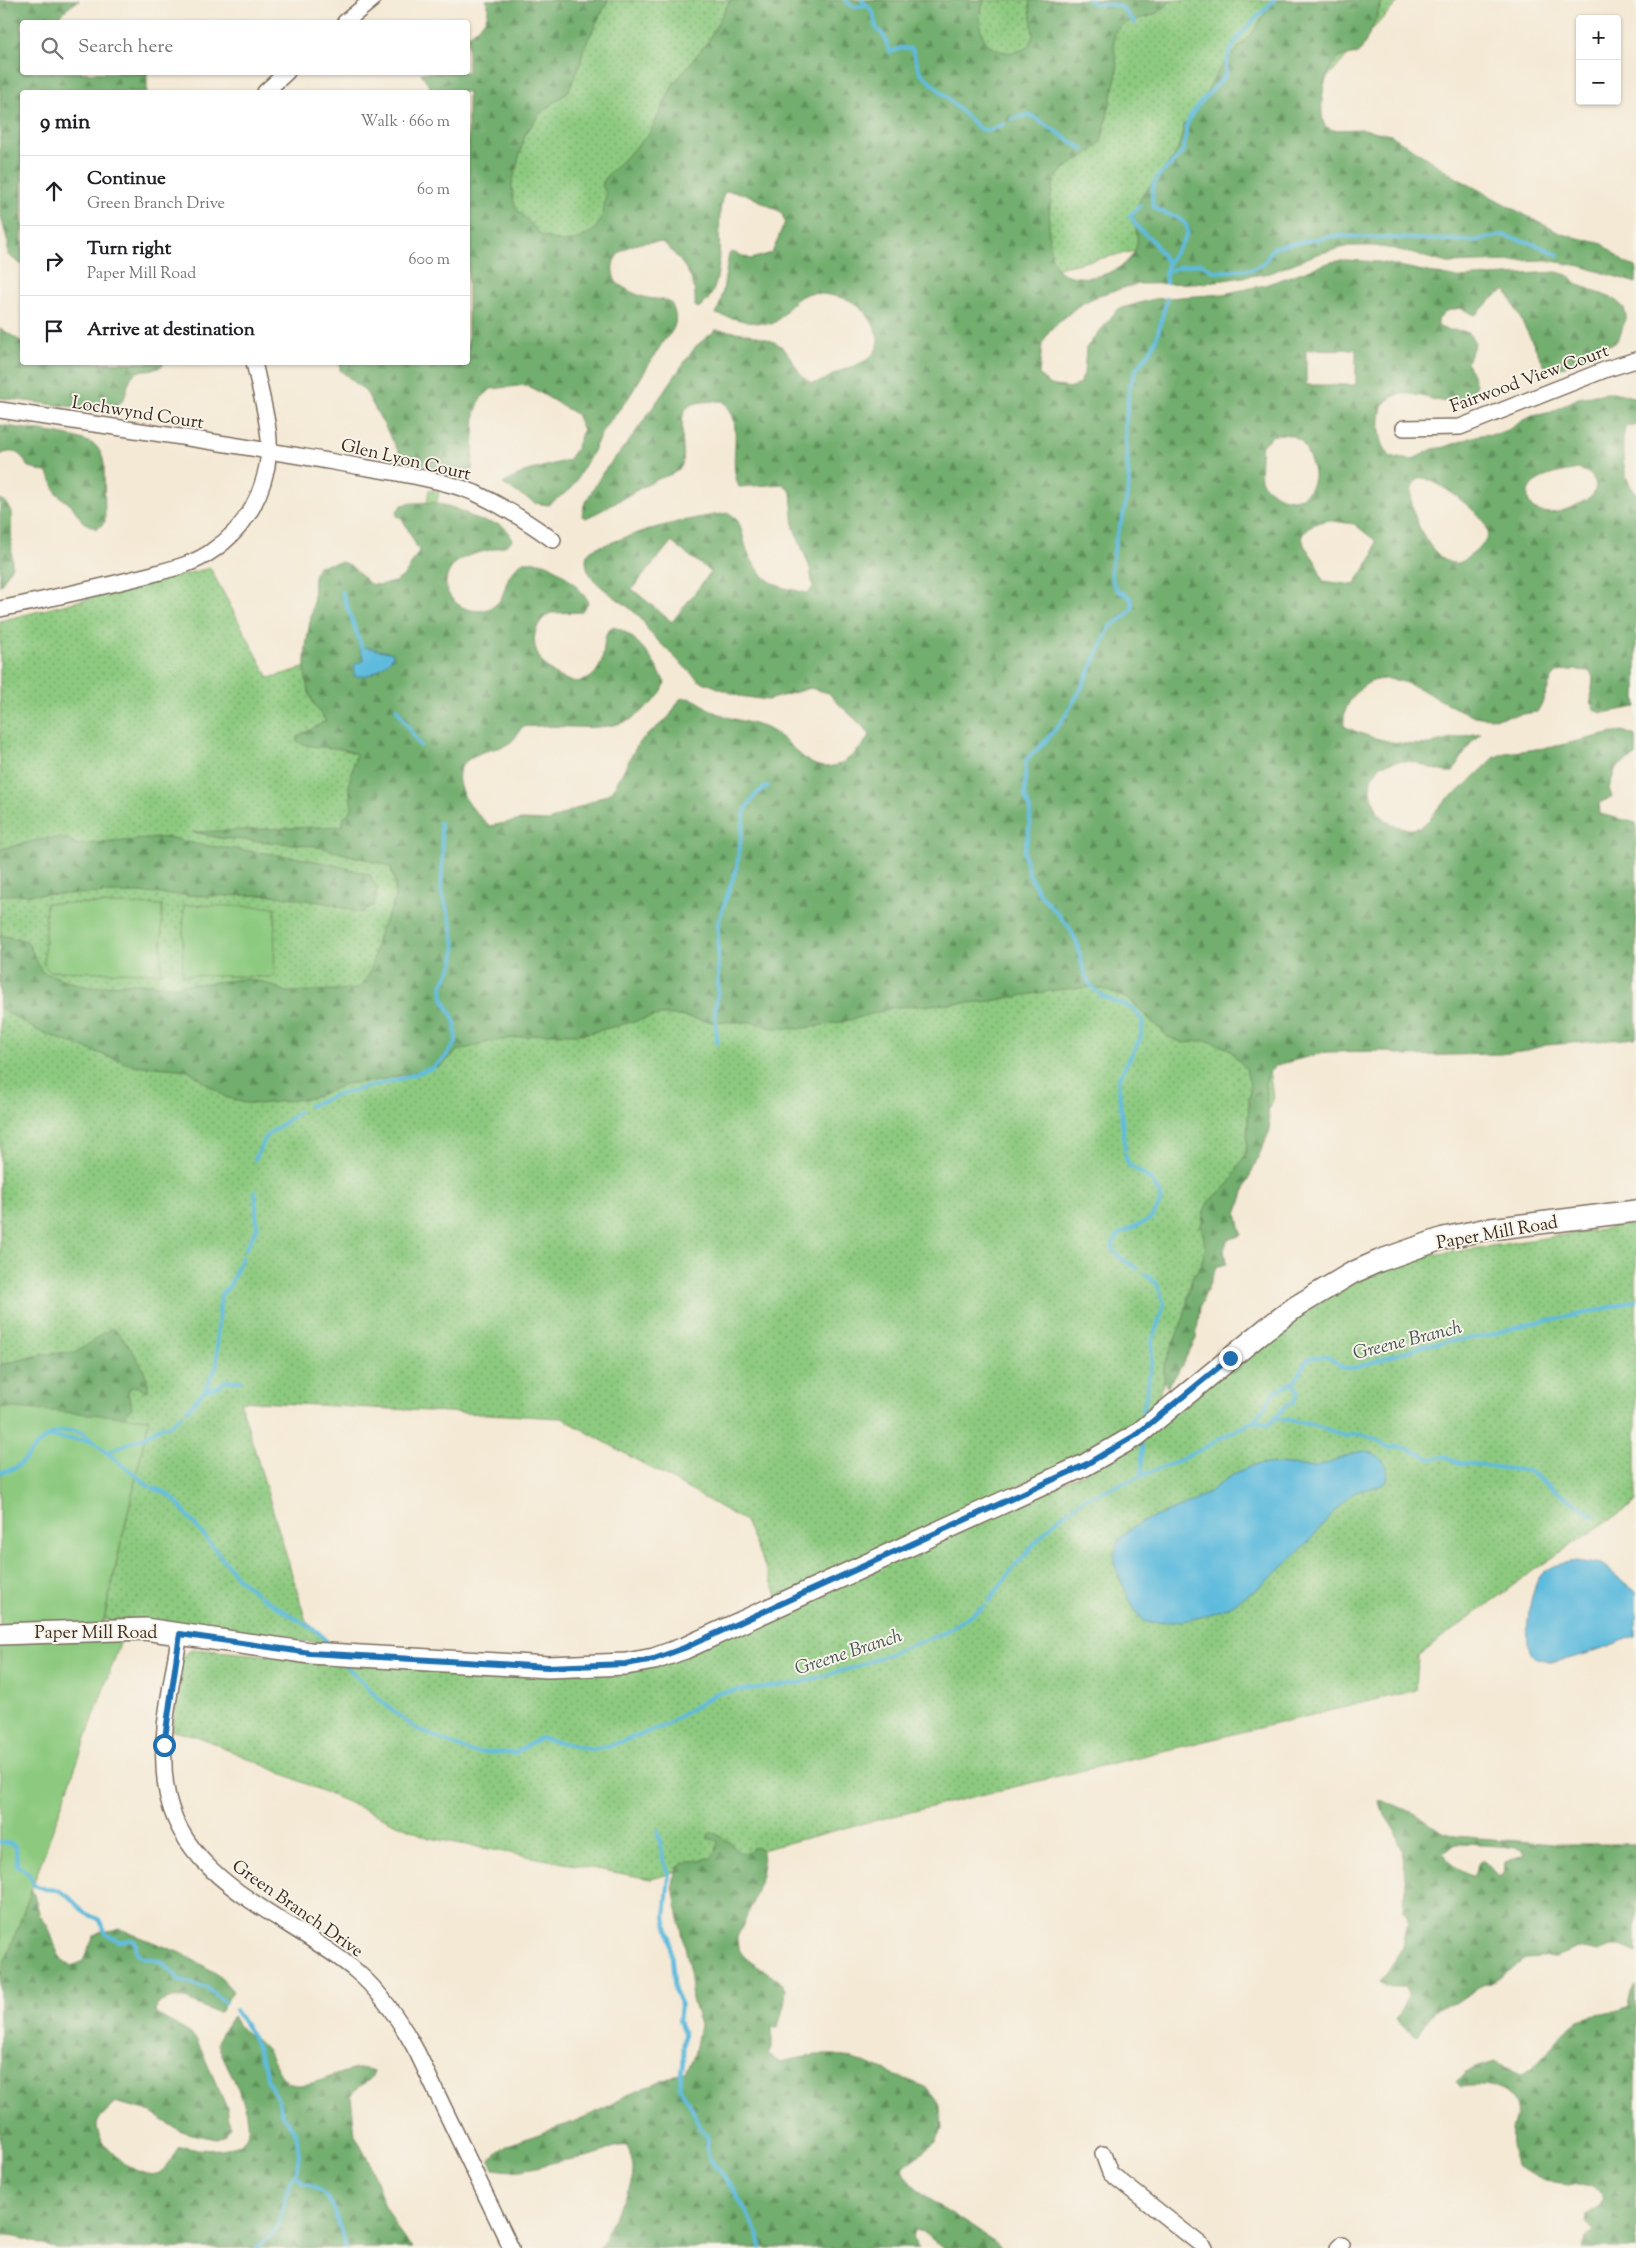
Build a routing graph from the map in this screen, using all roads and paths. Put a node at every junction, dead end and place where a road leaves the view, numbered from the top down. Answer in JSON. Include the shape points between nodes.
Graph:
{"nodes":[{"id":1,"x":372,"y":0,"type":"edge"},
{"id":2,"x":347,"y":20,"type":"edge"},
{"id":3,"x":284,"y":75,"type":"edge"},
{"id":4,"x":267,"y":90,"type":"edge"},
{"id":5,"x":1636,"y":360,"type":"edge"},
{"id":6,"x":255,"y":365,"type":"edge"},
{"id":7,"x":0,"y":410,"type":"edge"},
{"id":8,"x":1404,"y":428,"type":"dead end"},
{"id":9,"x":269,"y":451,"type":"junction"},
{"id":10,"x":553,"y":540,"type":"dead end"},
{"id":11,"x":0,"y":609,"type":"edge"},
{"id":12,"x":1636,"y":1210,"type":"edge"},
{"id":13,"x":0,"y":1634,"type":"edge"},
{"id":14,"x":180,"y":1634,"type":"junction"},
{"id":15,"x":1103,"y":2154,"type":"dead end"},
{"id":16,"x":511,"y":2248,"type":"edge"},
{"id":17,"x":1205,"y":2248,"type":"edge"}],
"edges":[{"from":1,"to":2,"type":"street"},
{"from":3,"to":4,"type":"street"},
{"from":5,"to":8,"type":"street","name":"Fairwood View Court","via":[[1460,426]]},
{"from":6,"to":9,"type":"street"},
{"from":7,"to":9,"type":"street","name":"Lochwynd Court"},
{"from":9,"to":10,"type":"street","name":"Glen Lyon Court","via":[[433,482],[473,493],[520,517]]},
{"from":9,"to":11,"type":"street","via":[[265,478],[254,507],[212,552],[176,567]]},
{"from":12,"to":14,"type":"main road","name":"Paper Mill Road","via":[[1484,1230],[1444,1238],[1379,1261],[1297,1306],[1136,1435],[1085,1465],[654,1659],[626,1664],[548,1667],[310,1653]]},
{"from":13,"to":14,"type":"main road","name":"Paper Mill Road","via":[[117,1629]]},
{"from":14,"to":16,"type":"street","name":"Green Branch Drive","via":[[164,1745],[166,1788],[177,1825],[199,1858],[219,1876],[331,1951],[384,2000],[417,2052]]},
{"from":15,"to":17,"type":"street","via":[[1110,2173]]}]}
